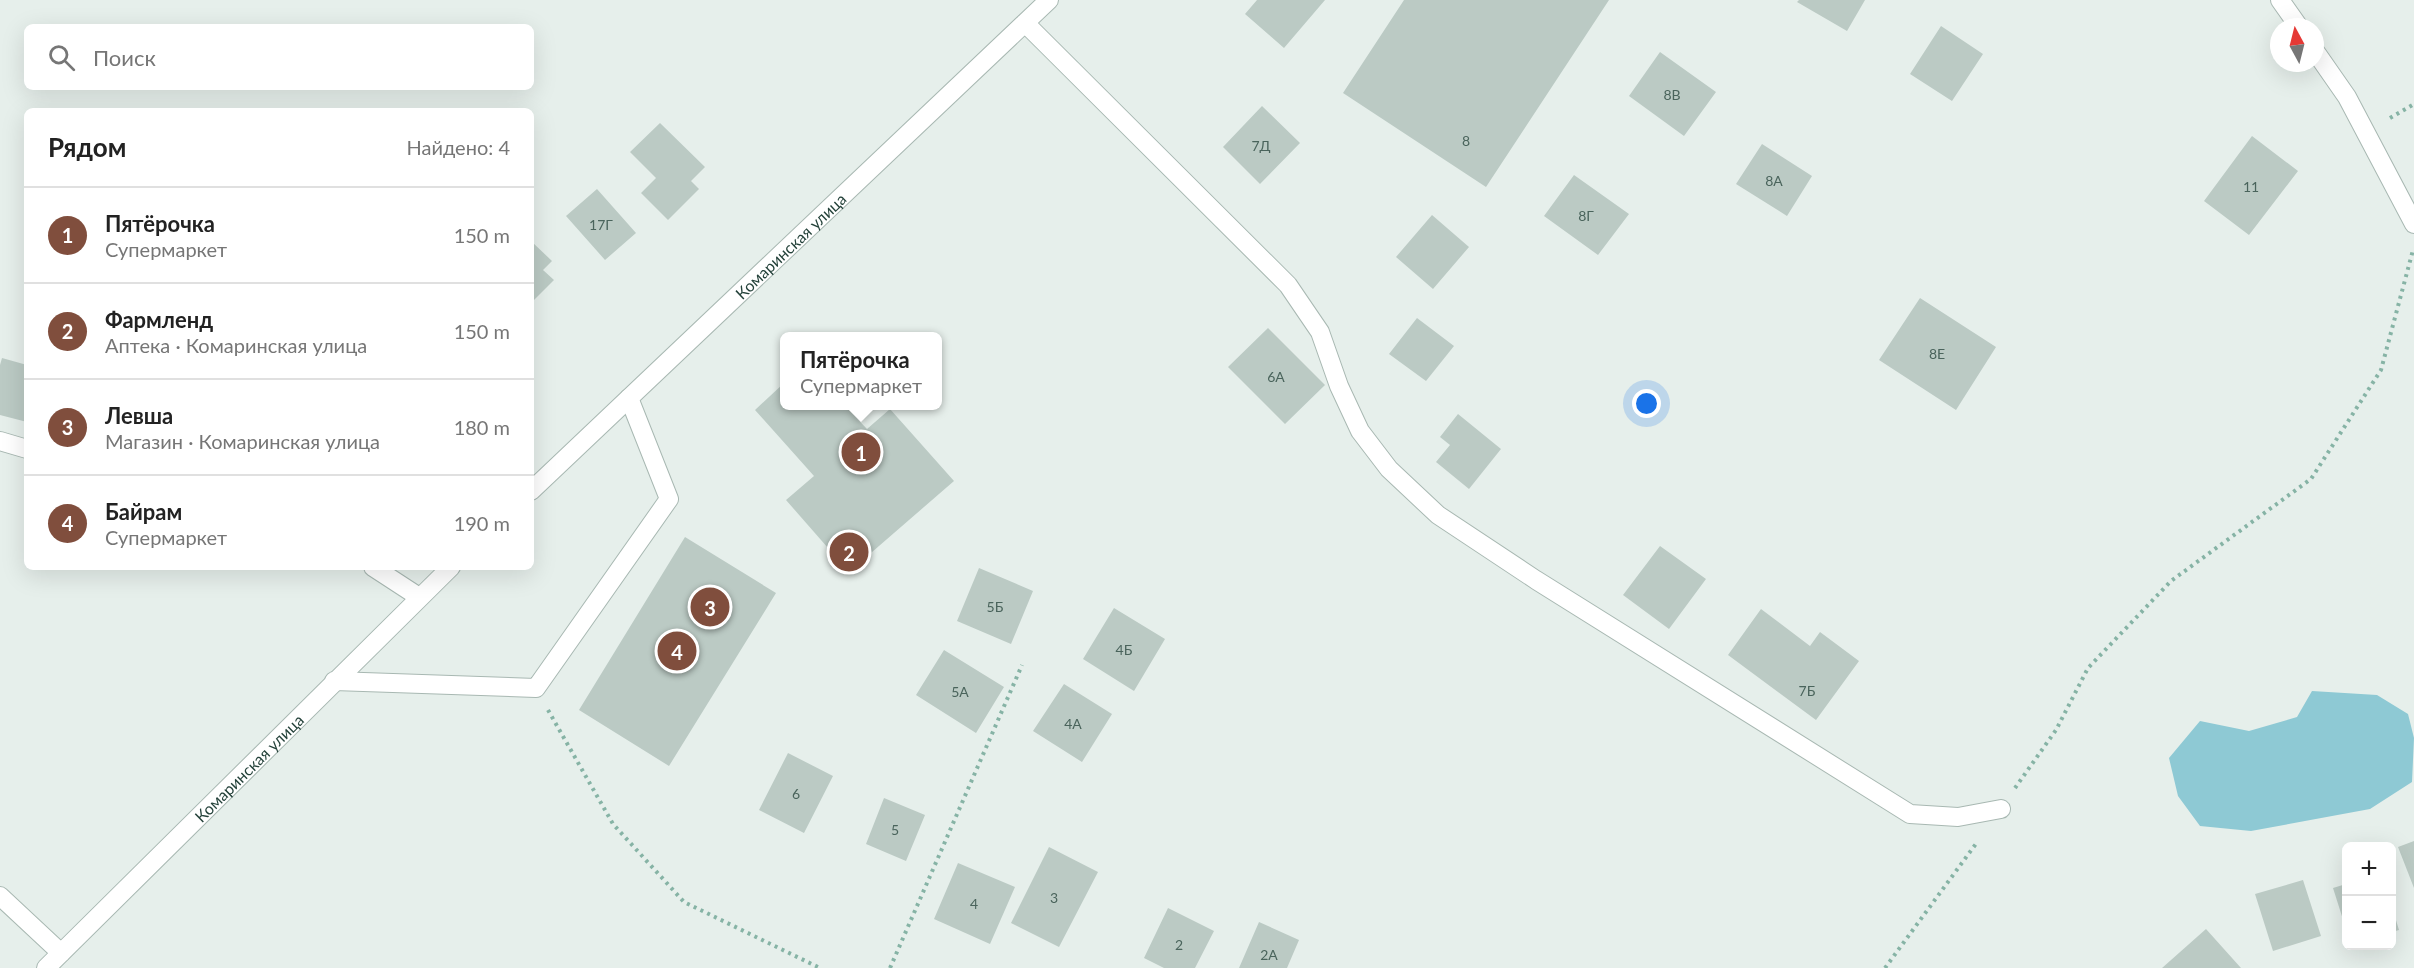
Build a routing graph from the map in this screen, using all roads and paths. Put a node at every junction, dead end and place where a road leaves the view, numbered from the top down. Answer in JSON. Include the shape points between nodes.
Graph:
{"nodes":[{"id":1,"x":1049,"y":0,"type":"edge"},
{"id":2,"x":2280,"y":0,"type":"edge"},
{"id":3,"x":2293,"y":18,"type":"edge"},
{"id":4,"x":1025,"y":23,"type":"junction"},
{"id":5,"x":2324,"y":64,"type":"edge"},
{"id":6,"x":2414,"y":224,"type":"edge"},
{"id":7,"x":2414,"y":247,"type":"edge"},
{"id":8,"x":629,"y":398,"type":"junction"},
{"id":9,"x":0,"y":441,"type":"edge"},
{"id":10,"x":24,"y":448,"type":"edge"},
{"id":11,"x":534,"y":488,"type":"edge"},
{"id":12,"x":378,"y":570,"type":"edge"},
{"id":13,"x":448,"y":570,"type":"edge"},
{"id":14,"x":419,"y":597,"type":"junction"},
{"id":15,"x":1022,"y":665,"type":"dead end"},
{"id":16,"x":334,"y":681,"type":"junction"},
{"id":17,"x":536,"y":688,"type":"junction"},
{"id":18,"x":2001,"y":808,"type":"junction"},
{"id":19,"x":0,"y":896,"type":"edge"},
{"id":20,"x":61,"y":953,"type":"junction"},
{"id":21,"x":46,"y":968,"type":"edge"},
{"id":22,"x":820,"y":968,"type":"edge"},
{"id":23,"x":890,"y":968,"type":"edge"},
{"id":24,"x":1886,"y":968,"type":"edge"}],
"edges":[{"from":1,"to":4,"type":"street","name":"Комаринская улица"},
{"from":2,"to":3,"type":"street"},
{"from":4,"to":8,"type":"street","name":"Комаринская улица"},
{"from":4,"to":18,"type":"street","via":[[1288,285],[1320,332],[1360,431],[1389,469],[1437,515],[1910,814],[1958,817]]},
{"from":5,"to":6,"type":"street","via":[[2347,97]]},
{"from":7,"to":18,"type":"path","via":[[2380,370],[2311,479],[2171,580],[2088,668],[2056,730]]},
{"from":8,"to":11,"type":"street","name":"Комаринская улица"},
{"from":8,"to":17,"type":"street","via":[[669,499]]},
{"from":9,"to":10,"type":"street"},
{"from":12,"to":14,"type":"street"},
{"from":13,"to":14,"type":"street","name":"Комаринская улица"},
{"from":14,"to":16,"type":"street","name":"Комаринская улица"},
{"from":15,"to":23,"type":"path"},
{"from":16,"to":17,"type":"street"},
{"from":16,"to":20,"type":"street","name":"Комаринская улица"},
{"from":17,"to":22,"type":"path","via":[[613,824],[684,902]]},
{"from":18,"to":24,"type":"path"},
{"from":19,"to":20,"type":"street"},
{"from":20,"to":21,"type":"street","name":"Комаринская улица"}]}
